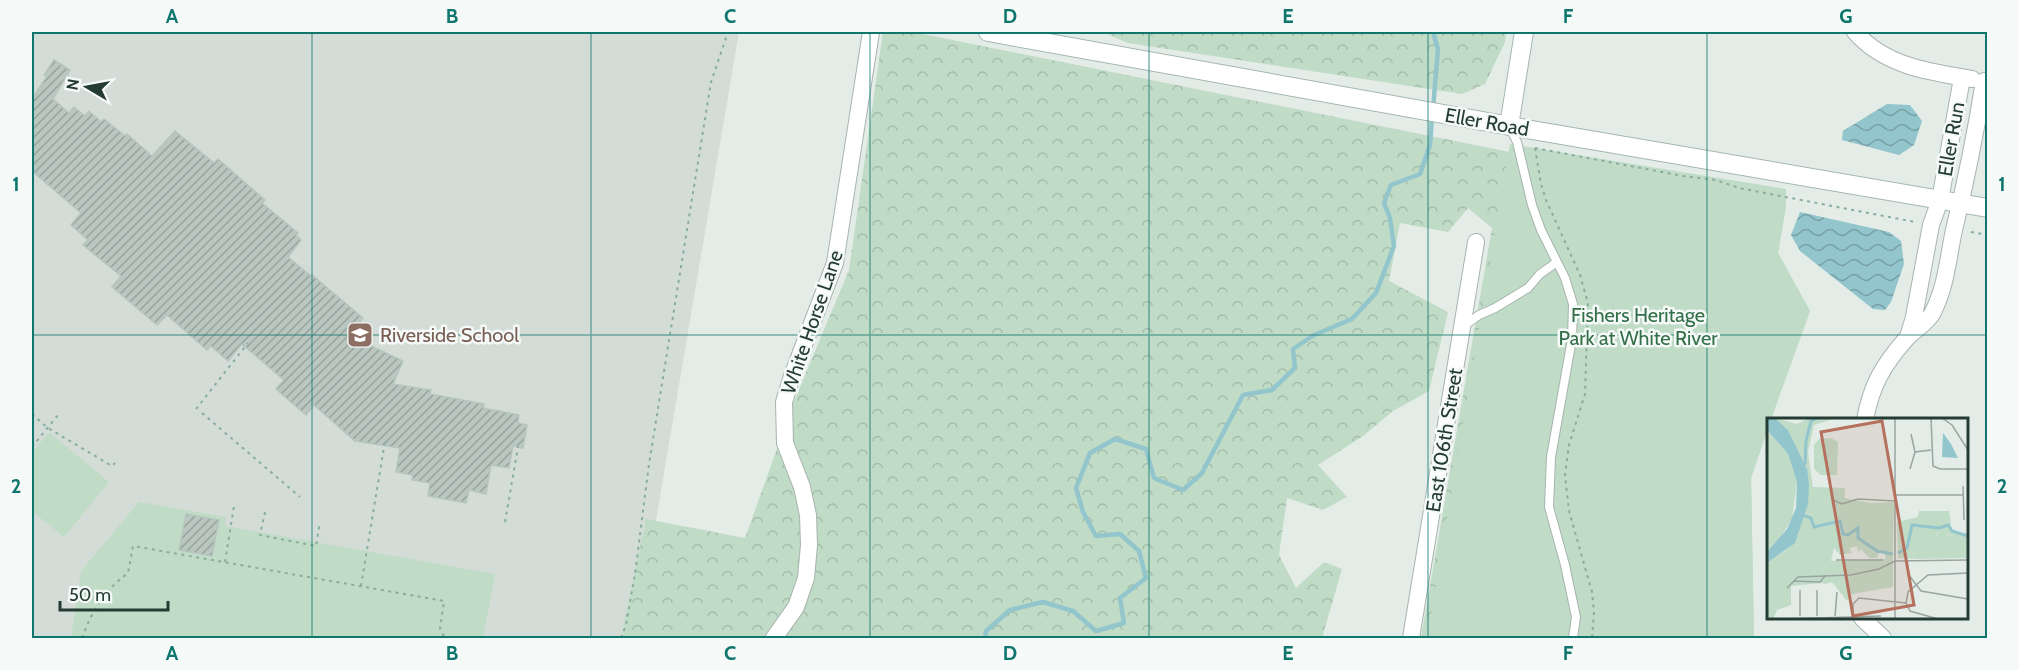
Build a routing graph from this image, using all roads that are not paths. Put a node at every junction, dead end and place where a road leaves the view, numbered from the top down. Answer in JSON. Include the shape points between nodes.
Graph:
{"nodes":[{"id":1,"x":871,"y":32,"type":"edge"},
{"id":2,"x":988,"y":32,"type":"edge"},
{"id":3,"x":1524,"y":32,"type":"edge"},
{"id":4,"x":1855,"y":32,"type":"edge"},
{"id":5,"x":1962,"y":78,"type":"junction"},
{"id":6,"x":1986,"y":81,"type":"edge"},
{"id":7,"x":1509,"y":126,"type":"junction"},
{"id":8,"x":1940,"y":200,"type":"junction"},
{"id":9,"x":1962,"y":204,"type":"junction"},
{"id":10,"x":1988,"y":208,"type":"edge"},
{"id":11,"x":1476,"y":242,"type":"dead end"},
{"id":12,"x":1557,"y":262,"type":"junction"},
{"id":13,"x":1462,"y":328,"type":"junction"},
{"id":14,"x":1908,"y":337,"type":"junction"},
{"id":15,"x":1865,"y":418,"type":"edge"},
{"id":16,"x":1863,"y":619,"type":"edge"},
{"id":17,"x":774,"y":639,"type":"edge"},
{"id":18,"x":1412,"y":639,"type":"edge"},
{"id":19,"x":1573,"y":639,"type":"edge"},
{"id":20,"x":1883,"y":639,"type":"edge"}],
"edges":[{"from":1,"to":17,"type":"street","name":"White Horse Lane","via":[[835,263],[784,402],[785,443],[802,487],[809,545],[806,578],[796,607]]},
{"from":2,"to":7,"type":"street","name":"Eller Road"},
{"from":3,"to":7,"type":"street"},
{"from":4,"to":5,"type":"street","via":[[1888,58]]},
{"from":5,"to":6,"type":"street"},
{"from":5,"to":8,"type":"street","name":"Eller Run"},
{"from":6,"to":9,"type":"street","name":"Eller Run"},
{"from":7,"to":8,"type":"street","name":"Eller Road"},
{"from":7,"to":12,"type":"lane","via":[[1517,142],[1535,213]]},
{"from":8,"to":9,"type":"street","name":"Eller Road"},
{"from":8,"to":14,"type":"street","name":"Eller Run","via":[[1931,225]]},
{"from":9,"to":10,"type":"street","name":"Eller Road"},
{"from":9,"to":14,"type":"street","name":"Eller Run","via":[[1943,287],[1931,315],[1920,330]]},
{"from":11,"to":13,"type":"street","name":"East 106th Street"},
{"from":12,"to":13,"type":"lane","via":[[1528,288]]},
{"from":12,"to":19,"type":"lane","via":[[1573,304],[1551,457],[1549,507],[1576,617]]},
{"from":13,"to":18,"type":"street","name":"East 106th Street"},
{"from":14,"to":15,"type":"street","via":[[1877,377]]},
{"from":16,"to":20,"type":"street"}]}
